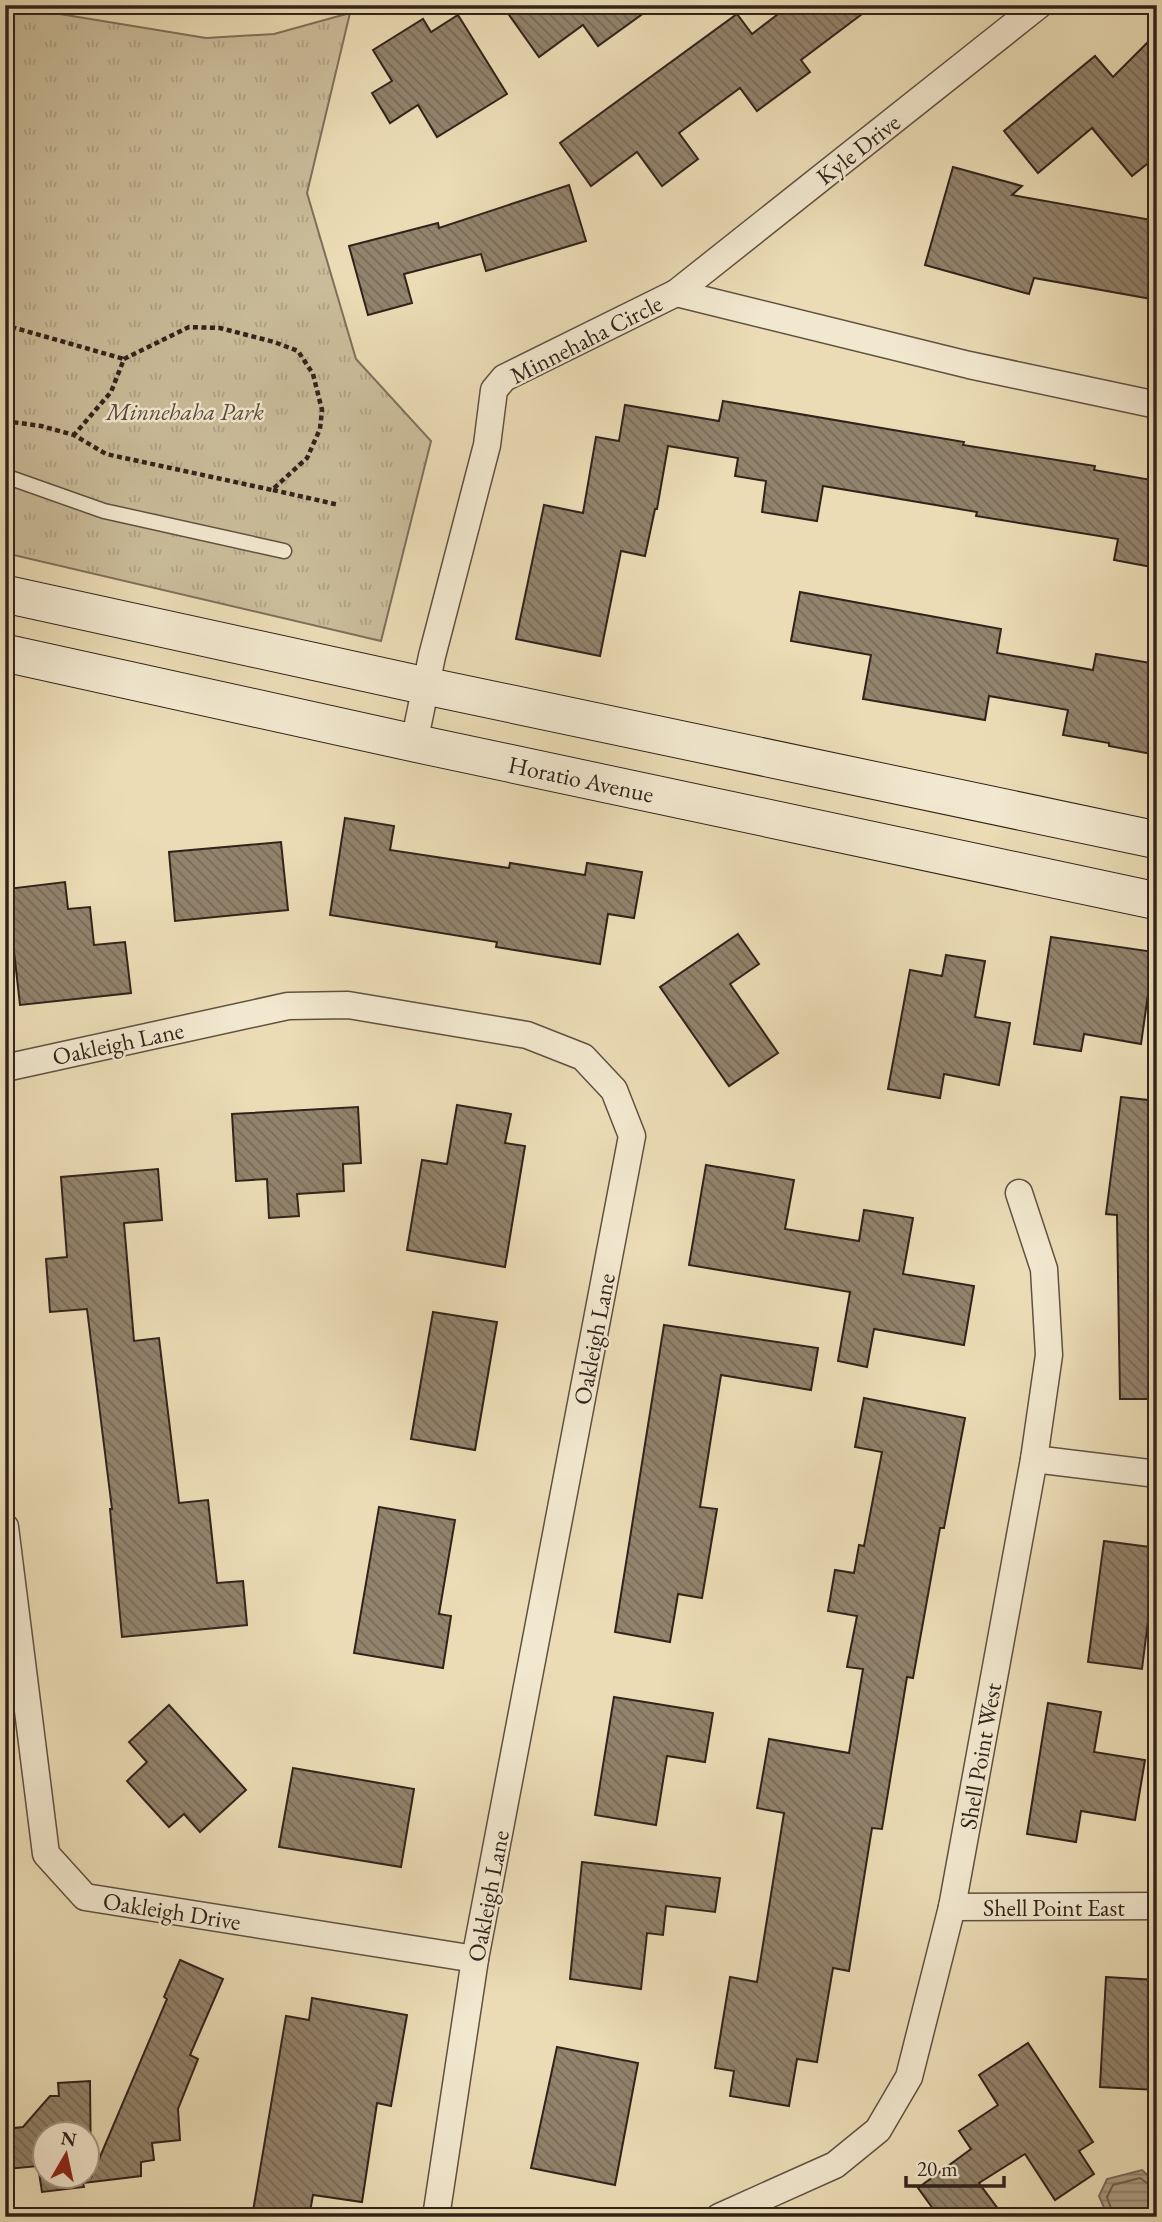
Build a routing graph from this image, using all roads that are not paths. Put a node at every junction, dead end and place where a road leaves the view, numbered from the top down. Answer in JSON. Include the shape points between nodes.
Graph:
{"nodes":[{"id":1,"x":1039,"y":5,"type":"edge"},
{"id":2,"x":676,"y":293,"type":"junction"},
{"id":3,"x":1157,"y":405,"type":"edge"},
{"id":4,"x":5,"y":476,"type":"edge"},
{"id":5,"x":285,"y":551,"type":"dead end"},
{"id":6,"x":5,"y":594,"type":"edge"},
{"id":7,"x":5,"y":653,"type":"edge"},
{"id":8,"x":426,"y":686,"type":"junction"},
{"id":9,"x":414,"y":743,"type":"junction"},
{"id":10,"x":1157,"y":840,"type":"edge"},
{"id":11,"x":1157,"y":901,"type":"edge"},
{"id":12,"x":5,"y":1068,"type":"edge"},
{"id":13,"x":1018,"y":1193,"type":"dead end"},
{"id":14,"x":1034,"y":1459,"type":"junction"},
{"id":15,"x":1157,"y":1474,"type":"edge"},
{"id":16,"x":5,"y":1527,"type":"edge"},
{"id":17,"x":1157,"y":1906,"type":"edge"},
{"id":18,"x":952,"y":1907,"type":"junction"},
{"id":19,"x":475,"y":1959,"type":"junction"},
{"id":20,"x":436,"y":2217,"type":"edge"},
{"id":21,"x":719,"y":2217,"type":"edge"}],
"edges":[{"from":1,"to":2,"type":"street","name":"Kyle Drive"},
{"from":2,"to":3,"type":"street","name":"Minnehaha Circle","via":[[968,365]]},
{"from":2,"to":8,"type":"street","name":"Minnehaha Circle","via":[[504,378],[494,390],[487,445]]},
{"from":4,"to":5,"type":"lane","via":[[104,510]]},
{"from":6,"to":8,"type":"main road"},
{"from":7,"to":9,"type":"main road","name":"Horatio Avenue"},
{"from":8,"to":9,"type":"street","name":"Minnehaha Circle"},
{"from":8,"to":10,"type":"main road"},
{"from":9,"to":11,"type":"main road","name":"Horatio Avenue"},
{"from":12,"to":19,"type":"street","name":"Oakleigh Lane","via":[[288,1006],[348,1005],[527,1035],[583,1057],[614,1090],[632,1136]]},
{"from":13,"to":14,"type":"street","name":"Shell Point West","via":[[1044,1269],[1049,1355]]},
{"from":14,"to":15,"type":"street"},
{"from":14,"to":18,"type":"street","name":"Shell Point West"},
{"from":16,"to":19,"type":"street","name":"Oakleigh Drive","via":[[46,1854],[85,1897]]},
{"from":17,"to":18,"type":"street","name":"Shell Point East"},
{"from":18,"to":21,"type":"street","name":"Shell Point West","via":[[909,2077],[878,2130],[835,2165]]},
{"from":19,"to":20,"type":"street","name":"Oakleigh Lane"}]}
